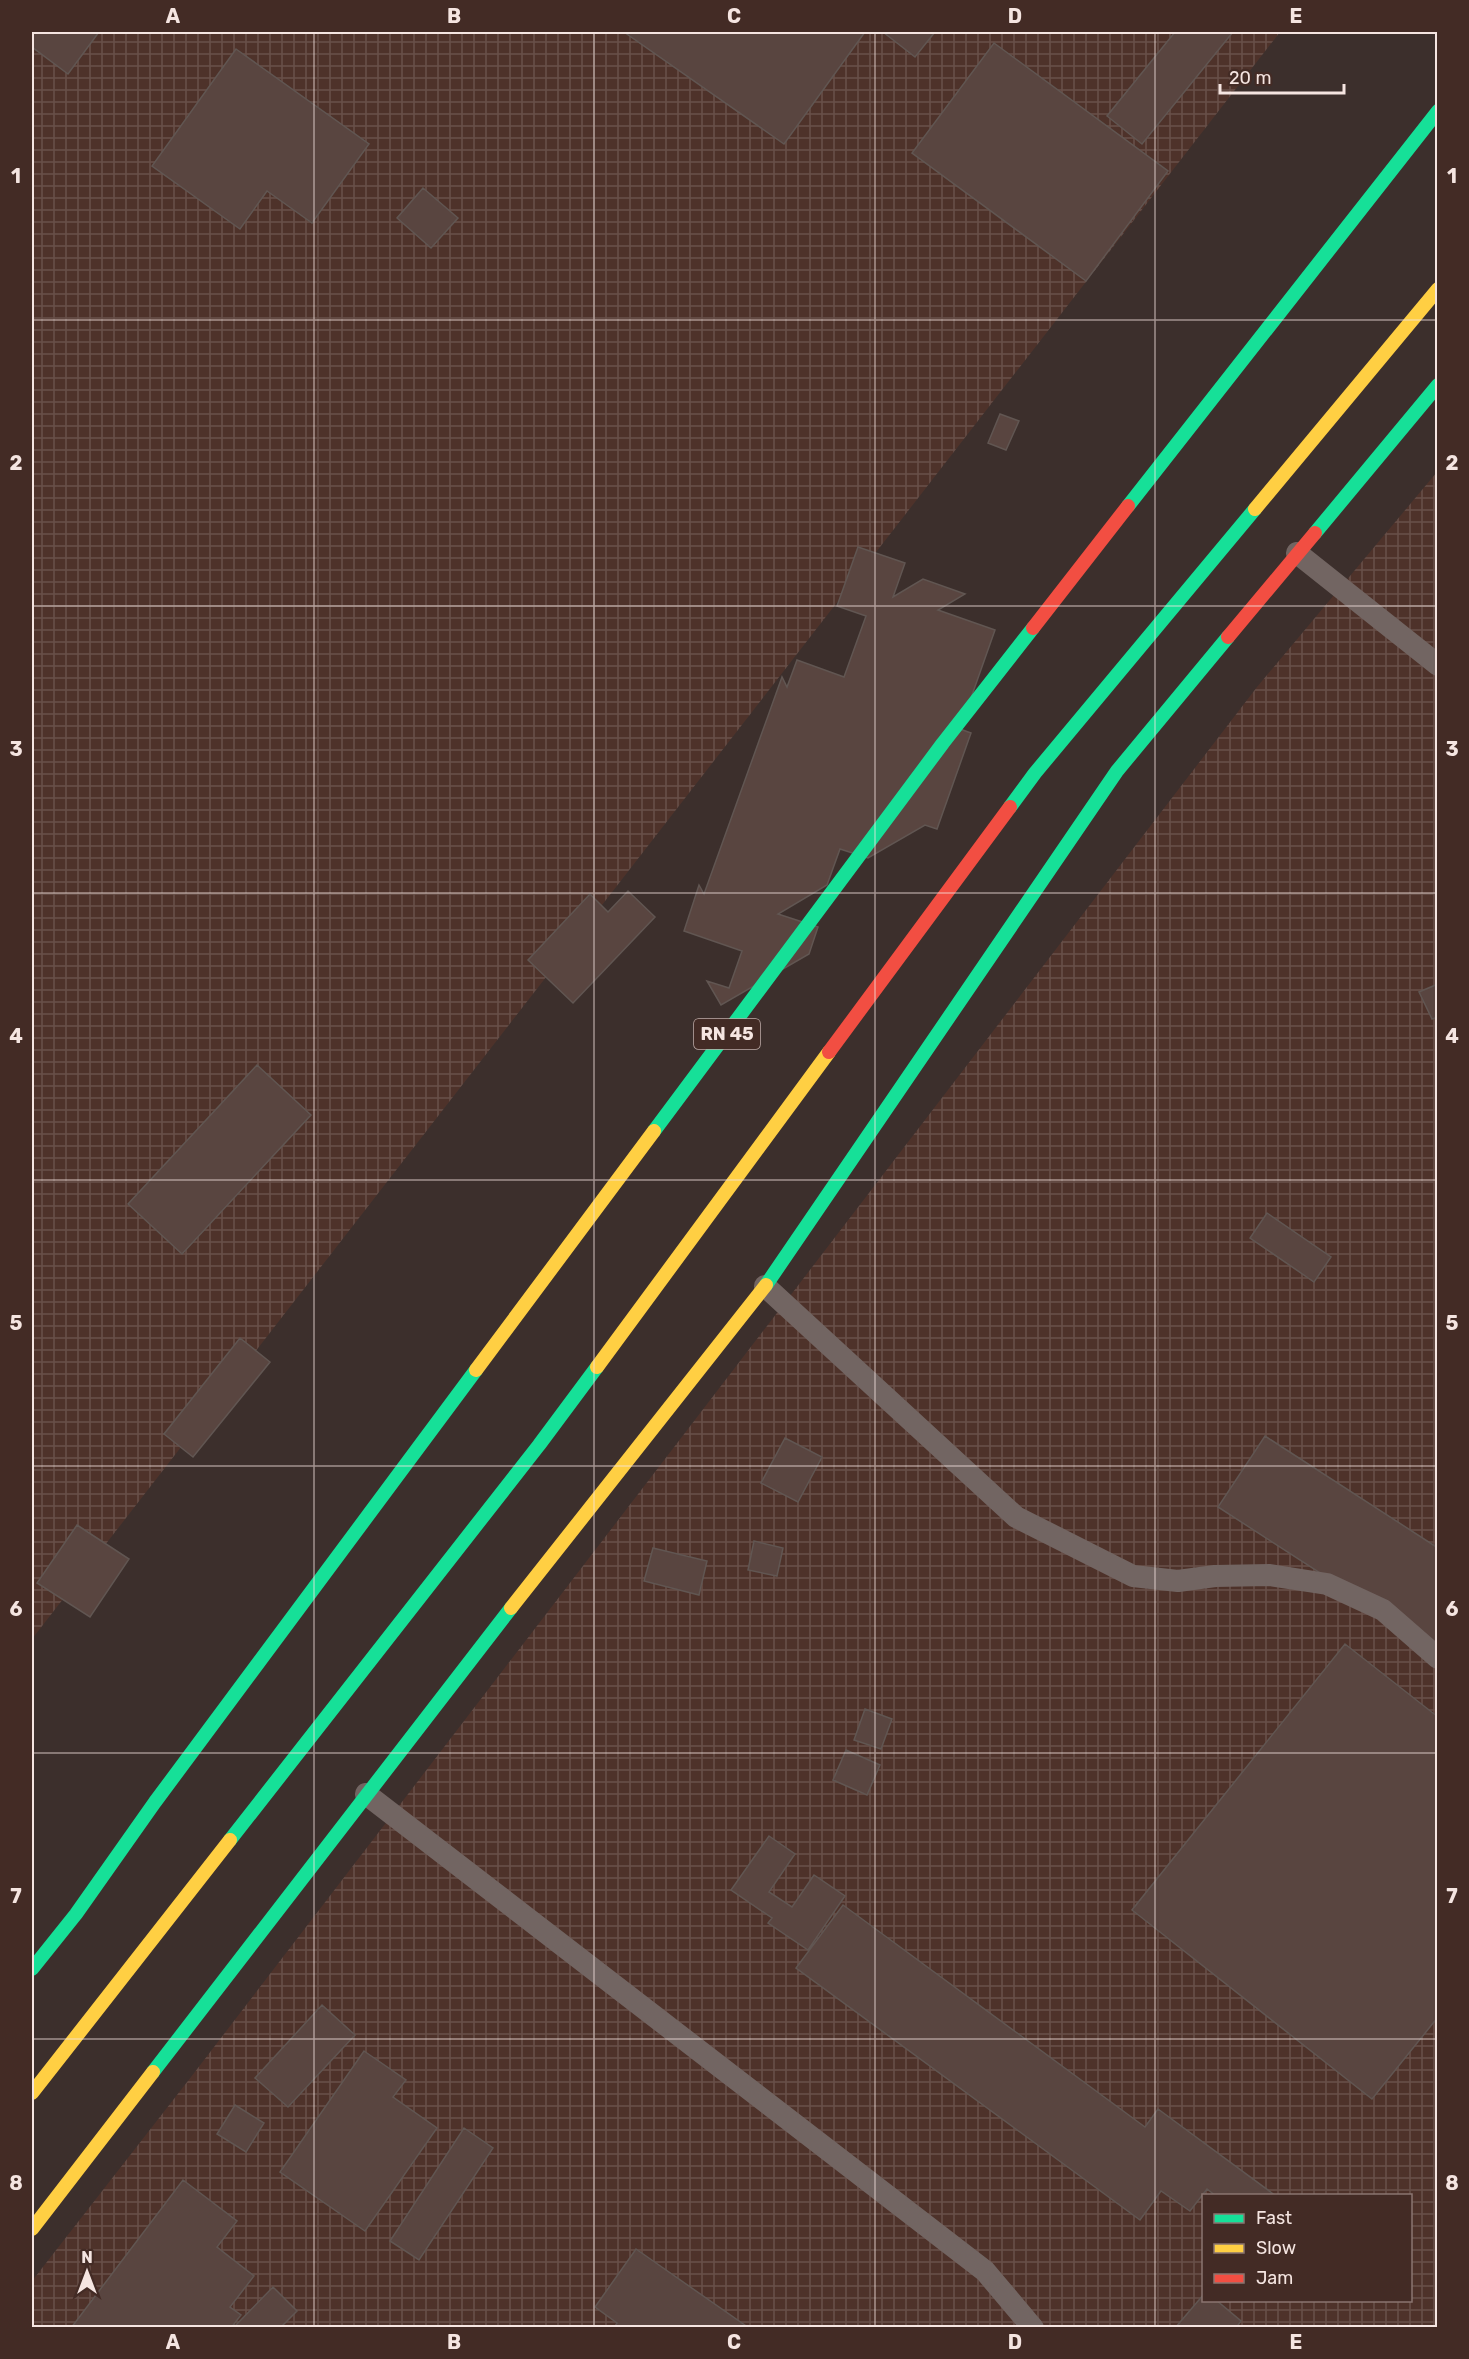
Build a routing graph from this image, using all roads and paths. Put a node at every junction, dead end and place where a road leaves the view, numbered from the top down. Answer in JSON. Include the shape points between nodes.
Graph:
{"nodes":[{"id":1,"x":1437,"y":111,"type":"edge"},
{"id":2,"x":1437,"y":289,"type":"edge"},
{"id":3,"x":1437,"y":386,"type":"edge"},
{"id":4,"x":1297,"y":553,"type":"junction"},
{"id":5,"x":1437,"y":665,"type":"edge"},
{"id":6,"x":765,"y":1286,"type":"junction"},
{"id":7,"x":1437,"y":1659,"type":"edge"},
{"id":8,"x":366,"y":1794,"type":"junction"},
{"id":9,"x":32,"y":1969,"type":"edge"},
{"id":10,"x":32,"y":2093,"type":"edge"},
{"id":11,"x":32,"y":2229,"type":"edge"},
{"id":12,"x":1033,"y":2328,"type":"edge"}],
"edges":[{"from":1,"to":9,"type":"main road","number":"RN 45","via":[[943,743]]},
{"from":2,"to":10,"type":"main road","via":[[1035,773],[539,1445]]},
{"from":3,"to":4,"type":"main road"},
{"from":4,"to":5,"type":"lane"},
{"from":4,"to":6,"type":"main road","via":[[1118,771]]},
{"from":6,"to":7,"type":"lane","via":[[1016,1516],[1133,1576],[1178,1581],[1270,1575],[1327,1584],[1383,1610]]},
{"from":6,"to":8,"type":"main road"},
{"from":8,"to":11,"type":"main road"},
{"from":8,"to":12,"type":"lane","via":[[985,2271]]}]}
